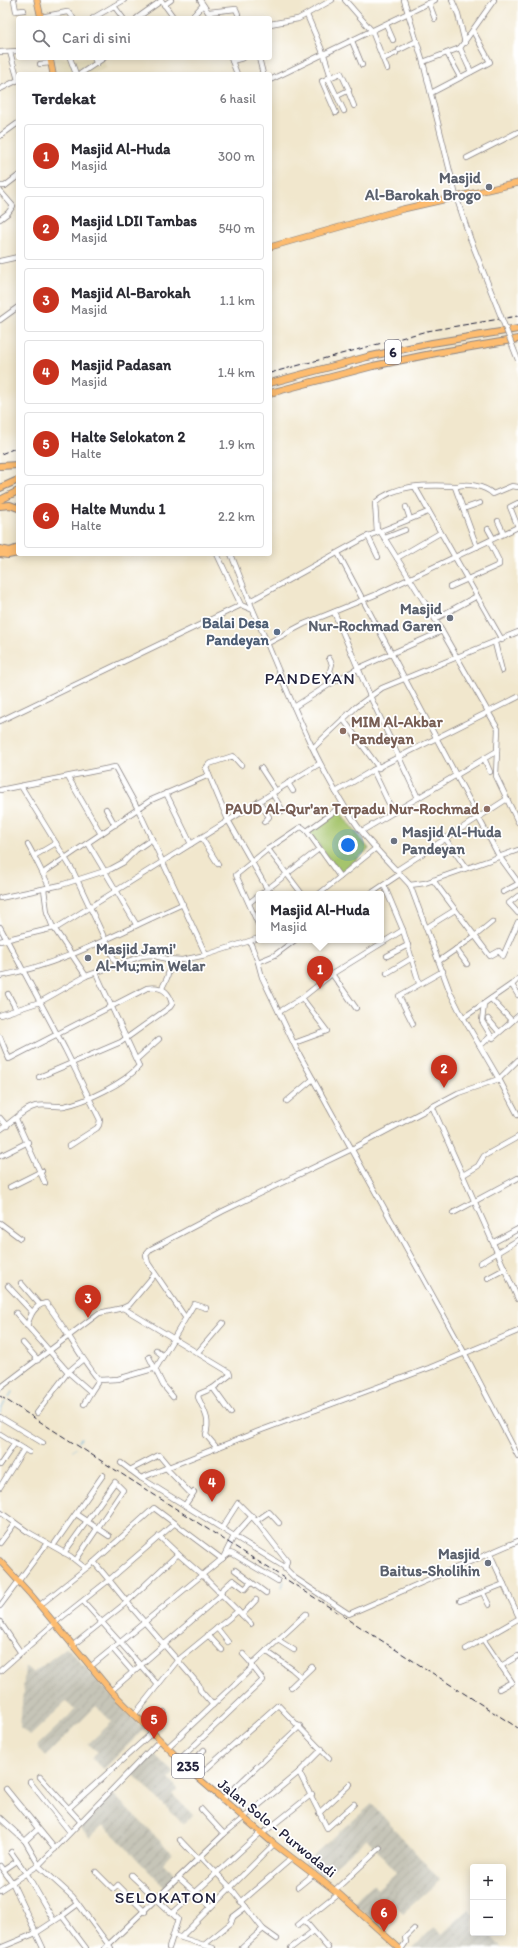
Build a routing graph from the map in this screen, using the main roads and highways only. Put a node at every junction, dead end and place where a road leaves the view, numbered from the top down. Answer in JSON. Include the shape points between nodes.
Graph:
{"nodes":[{"id":1,"x":37,"y":0,"type":"edge"},
{"id":2,"x":41,"y":16,"type":"edge"},
{"id":3,"x":50,"y":61,"type":"edge"},
{"id":4,"x":53,"y":72,"type":"edge"},
{"id":5,"x":518,"y":183,"type":"edge"},
{"id":6,"x":272,"y":246,"type":"edge"},
{"id":7,"x":518,"y":329,"type":"edge"},
{"id":8,"x":518,"y":339,"type":"edge"},
{"id":9,"x":272,"y":382,"type":"edge"},
{"id":10,"x":272,"y":392,"type":"edge"},
{"id":11,"x":16,"y":465,"type":"edge"},
{"id":12,"x":0,"y":466,"type":"edge"},
{"id":13,"x":16,"y":481,"type":"edge"},
{"id":14,"x":0,"y":488,"type":"edge"},
{"id":15,"x":16,"y":492,"type":"edge"},
{"id":16,"x":0,"y":500,"type":"edge"},
{"id":17,"x":0,"y":506,"type":"edge"},
{"id":18,"x":16,"y":507,"type":"edge"},
{"id":19,"x":0,"y":549,"type":"edge"},
{"id":20,"x":16,"y":549,"type":"edge"},
{"id":21,"x":0,"y":554,"type":"edge"},
{"id":22,"x":16,"y":554,"type":"edge"},
{"id":23,"x":0,"y":1561,"type":"edge"},
{"id":24,"x":401,"y":1948,"type":"edge"}],
"edges":[{"from":1,"to":2,"type":"main road"},
{"from":3,"to":4,"type":"main road"},
{"from":5,"to":6,"type":"main road","via":[[456,196]]},
{"from":7,"to":9,"type":"highway","number":"6","via":[[367,357]]},
{"from":8,"to":10,"type":"highway","number":"6","via":[[401,360]]},
{"from":11,"to":12,"type":"highway"},
{"from":13,"to":14,"type":"highway"},
{"from":15,"to":16,"type":"highway"},
{"from":17,"to":18,"type":"highway"},
{"from":19,"to":20,"type":"highway","via":[[10,551]]},
{"from":21,"to":22,"type":"highway"},
{"from":23,"to":24,"type":"main road","name":"Jalan Solo - Purwodadi","number":"235","via":[[19,1580],[111,1691],[150,1731],[242,1818],[337,1891]]}]}
